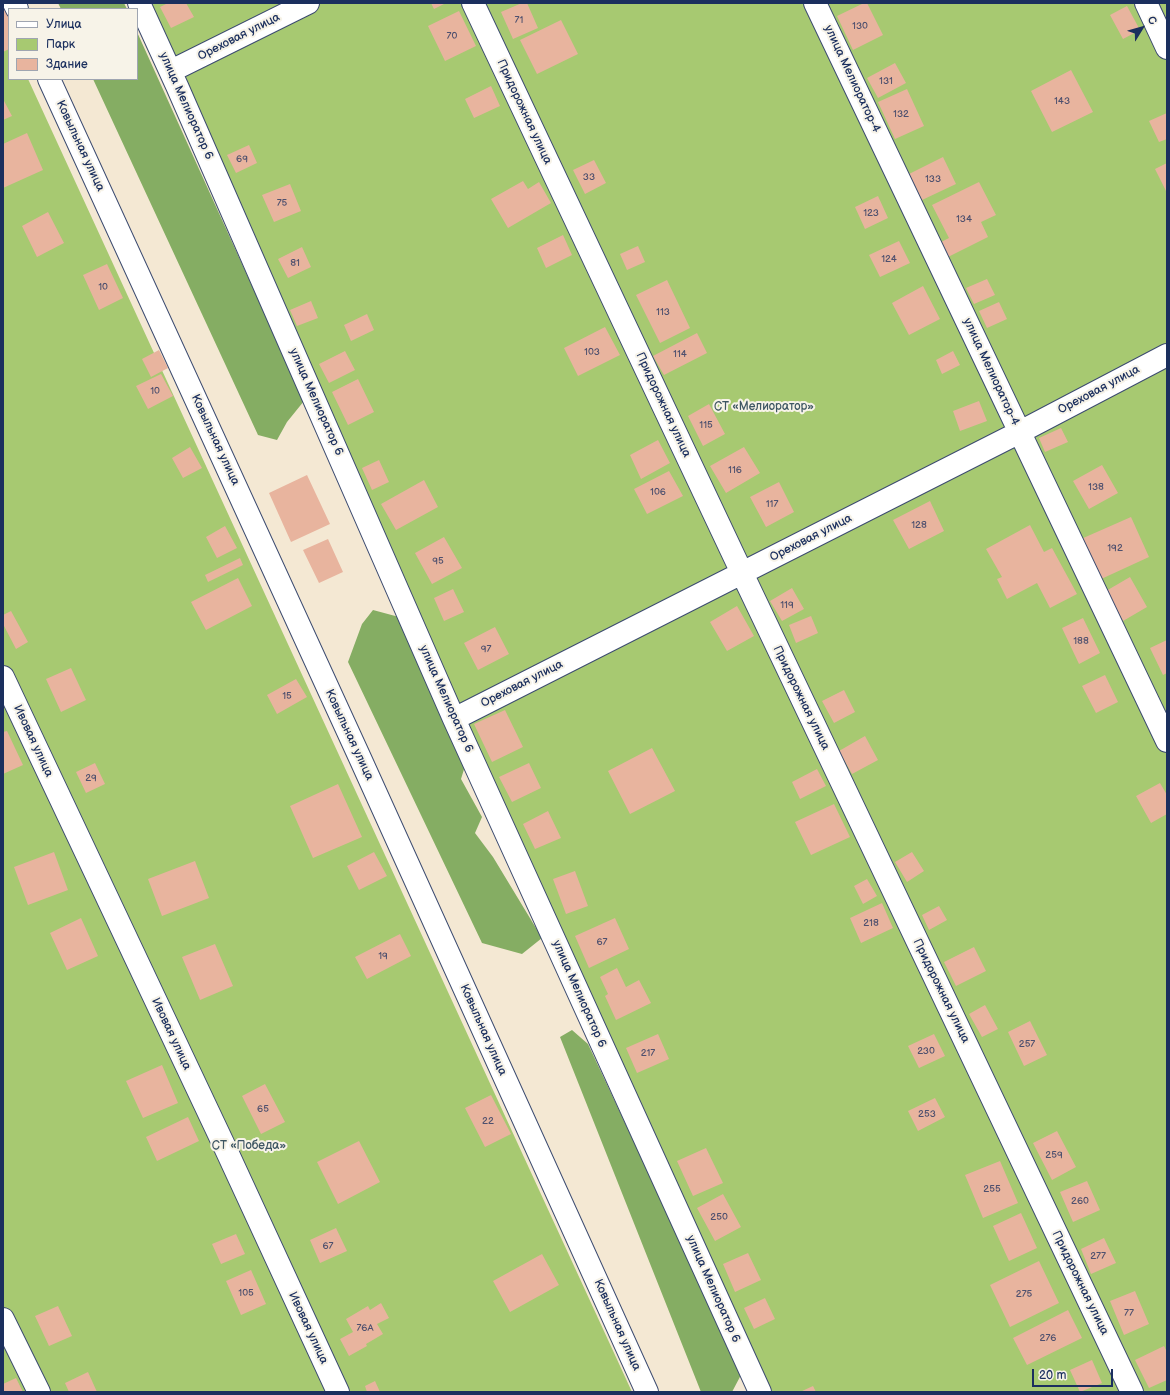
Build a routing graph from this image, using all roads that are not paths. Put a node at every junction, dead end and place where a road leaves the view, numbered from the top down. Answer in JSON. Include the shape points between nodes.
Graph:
{"nodes":[{"id":1,"x":139,"y":3,"type":"edge"},
{"id":2,"x":308,"y":3,"type":"edge"},
{"id":3,"x":473,"y":3,"type":"edge"},
{"id":4,"x":816,"y":3,"type":"edge"},
{"id":5,"x":1146,"y":3,"type":"edge"},
{"id":6,"x":1167,"y":48,"type":"edge"},
{"id":7,"x":171,"y":72,"type":"junction"},
{"id":8,"x":49,"y":80,"type":"edge"},
{"id":9,"x":1167,"y":355,"type":"edge"},
{"id":10,"x":1020,"y":432,"type":"junction"},
{"id":11,"x":742,"y":573,"type":"junction"},
{"id":12,"x":3,"y":677,"type":"edge"},
{"id":13,"x":454,"y":719,"type":"junction"},
{"id":14,"x":1167,"y":741,"type":"edge"},
{"id":15,"x":3,"y":1318,"type":"edge"},
{"id":16,"x":39,"y":1392,"type":"edge"},
{"id":17,"x":338,"y":1392,"type":"edge"},
{"id":18,"x":647,"y":1392,"type":"edge"},
{"id":19,"x":760,"y":1392,"type":"edge"},
{"id":20,"x":1132,"y":1392,"type":"edge"}],
"edges":[{"from":1,"to":7,"type":"street","name":"улица Мелиоратор 6"},
{"from":2,"to":7,"type":"street","name":"Ореховая улица"},
{"from":3,"to":11,"type":"street","name":"Придорожная улица"},
{"from":4,"to":10,"type":"street","name":"улица Мелиоратор-4"},
{"from":5,"to":6,"type":"street"},
{"from":7,"to":13,"type":"street","name":"улица Мелиоратор 6"},
{"from":8,"to":18,"type":"street","name":"Ковыльная улица"},
{"from":9,"to":10,"type":"street","name":"Ореховая улица"},
{"from":10,"to":11,"type":"street","name":"Ореховая улица"},
{"from":10,"to":14,"type":"street","name":"улица Мелиоратор-4"},
{"from":11,"to":13,"type":"street","name":"Ореховая улица"},
{"from":11,"to":20,"type":"street","name":"Придорожная улица"},
{"from":12,"to":17,"type":"street","name":"Ивовая улица"},
{"from":13,"to":19,"type":"street","name":"улица Мелиоратор 6"},
{"from":15,"to":16,"type":"street"}]}
